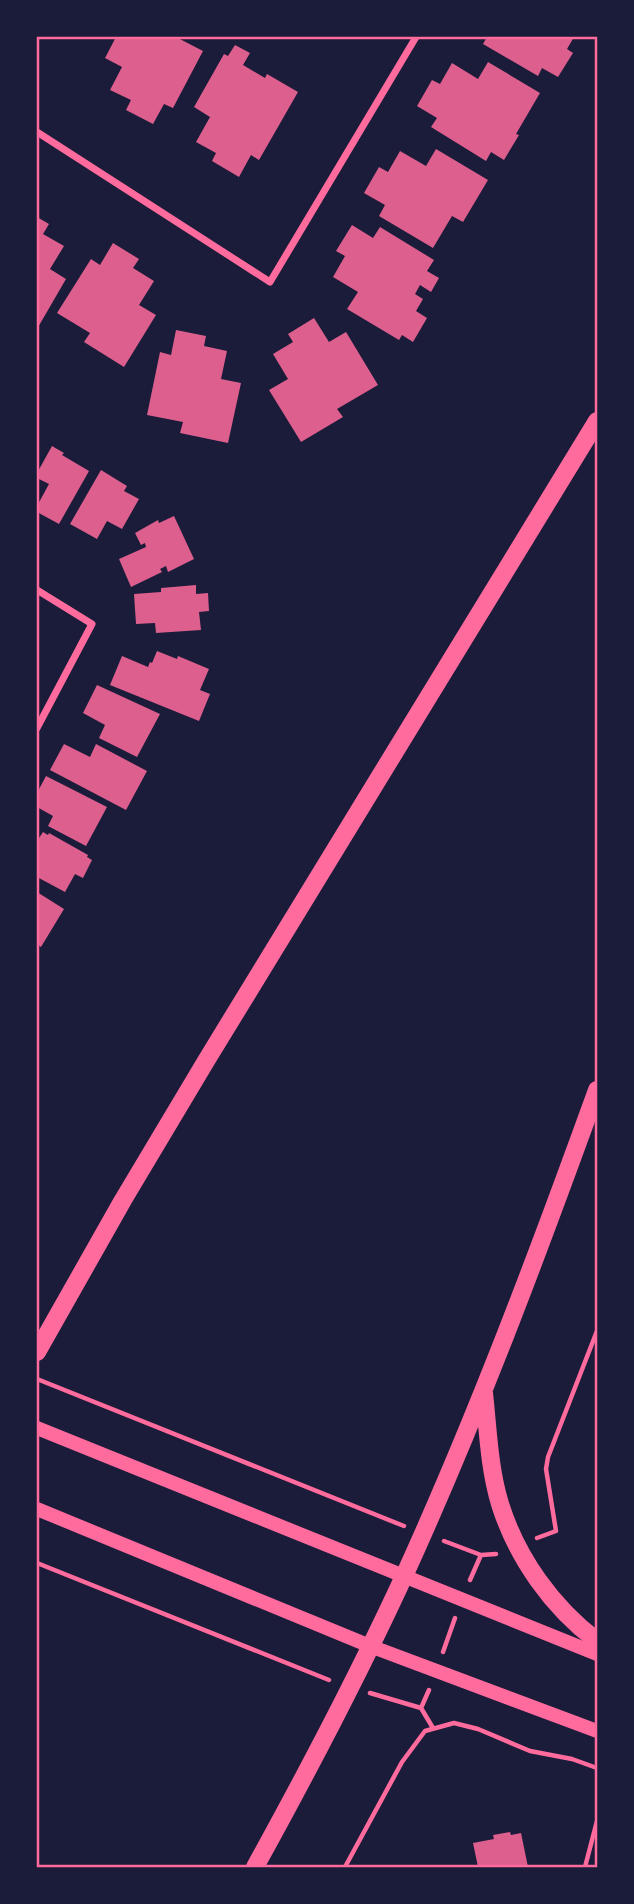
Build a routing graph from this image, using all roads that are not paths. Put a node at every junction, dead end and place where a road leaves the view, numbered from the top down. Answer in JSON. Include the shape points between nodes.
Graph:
{"nodes":[{"id":1,"x":416,"y":37,"type":"edge"},
{"id":2,"x":37,"y":132,"type":"edge"},
{"id":3,"x":597,"y":421,"type":"edge"},
{"id":4,"x":37,"y":590,"type":"edge"},
{"id":5,"x":37,"y":728,"type":"edge"},
{"id":6,"x":597,"y":1090,"type":"edge"},
{"id":7,"x":37,"y":1352,"type":"edge"},
{"id":8,"x":483,"y":1391,"type":"junction"},
{"id":9,"x":37,"y":1428,"type":"edge"},
{"id":10,"x":37,"y":1509,"type":"edge"},
{"id":11,"x":404,"y":1576,"type":"junction"},
{"id":12,"x":597,"y":1641,"type":"edge"},
{"id":13,"x":370,"y":1646,"type":"junction"},
{"id":14,"x":597,"y":1654,"type":"edge"},
{"id":15,"x":597,"y":1731,"type":"edge"},
{"id":16,"x":256,"y":1867,"type":"edge"}],
"edges":[{"from":1,"to":2,"type":"street","via":[[270,282]]},
{"from":3,"to":7,"type":"main road","via":[[122,1200]]},
{"from":4,"to":5,"type":"street","via":[[92,624]]},
{"from":6,"to":8,"type":"main road"},
{"from":8,"to":11,"type":"main road"},
{"from":8,"to":12,"type":"main road","via":[[493,1472],[517,1546],[538,1582]]},
{"from":9,"to":11,"type":"main road"},
{"from":10,"to":13,"type":"main road"},
{"from":11,"to":13,"type":"main road"},
{"from":11,"to":14,"type":"main road"},
{"from":13,"to":15,"type":"main road"},
{"from":13,"to":16,"type":"main road"}]}
